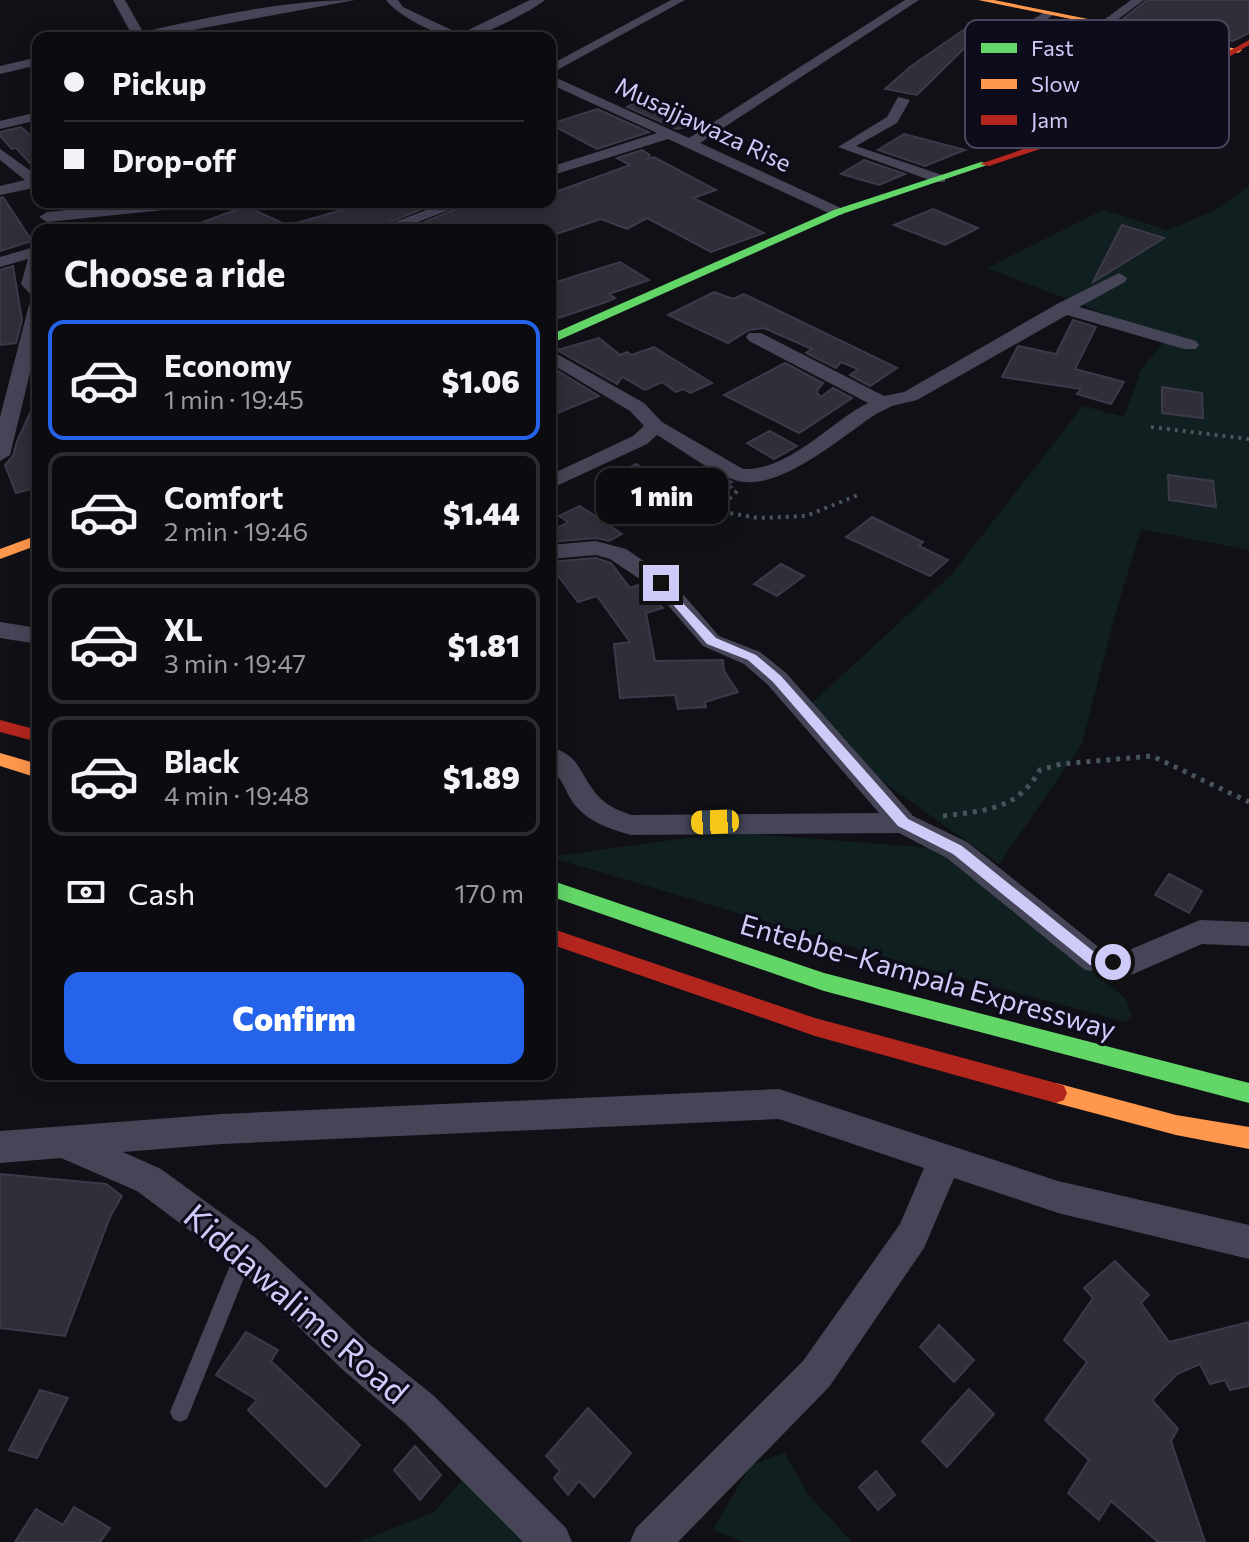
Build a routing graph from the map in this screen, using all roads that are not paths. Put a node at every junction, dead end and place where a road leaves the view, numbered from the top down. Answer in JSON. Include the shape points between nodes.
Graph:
{"nodes":[{"id":1,"x":119,"y":0,"type":"edge"},
{"id":2,"x":245,"y":0,"type":"edge"},
{"id":3,"x":349,"y":0,"type":"edge"},
{"id":4,"x":392,"y":0,"type":"edge"},
{"id":5,"x":539,"y":0,"type":"edge"},
{"id":6,"x":679,"y":0,"type":"edge"},
{"id":7,"x":913,"y":0,"type":"edge"},
{"id":8,"x":988,"y":0,"type":"edge"},
{"id":9,"x":1138,"y":0,"type":"edge"},
{"id":10,"x":1050,"y":13,"type":"junction"},
{"id":11,"x":258,"y":15,"type":"junction"},
{"id":12,"x":1039,"y":20,"type":"edge"},
{"id":13,"x":1085,"y":20,"type":"edge"},
{"id":14,"x":1110,"y":20,"type":"edge"},
{"id":15,"x":134,"y":32,"type":"edge"},
{"id":16,"x":159,"y":32,"type":"edge"},
{"id":17,"x":447,"y":32,"type":"edge"},
{"id":18,"x":472,"y":32,"type":"edge"},
{"id":19,"x":32,"y":62,"type":"edge"},
{"id":20,"x":556,"y":67,"type":"edge"},
{"id":21,"x":0,"y":70,"type":"edge"},
{"id":22,"x":556,"y":82,"type":"edge"},
{"id":23,"x":578,"y":92,"type":"junction"},
{"id":24,"x":556,"y":98,"type":"edge"},
{"id":25,"x":903,"y":100,"type":"dead end"},
{"id":26,"x":32,"y":117,"type":"edge"},
{"id":27,"x":0,"y":125,"type":"edge"},
{"id":28,"x":672,"y":133,"type":"junction"},
{"id":29,"x":692,"y":142,"type":"junction"},
{"id":30,"x":1034,"y":148,"type":"edge"},
{"id":31,"x":0,"y":153,"type":"edge"},
{"id":32,"x":556,"y":170,"type":"edge"},
{"id":33,"x":32,"y":178,"type":"edge"},
{"id":34,"x":940,"y":179,"type":"junction"},
{"id":35,"x":32,"y":183,"type":"edge"},
{"id":36,"x":0,"y":191,"type":"edge"},
{"id":37,"x":132,"y":208,"type":"edge"},
{"id":38,"x":445,"y":208,"type":"edge"},
{"id":39,"x":838,"y":212,"type":"junction"},
{"id":40,"x":47,"y":216,"type":"edge"},
{"id":41,"x":399,"y":224,"type":"edge"},
{"id":42,"x":32,"y":257,"type":"edge"},
{"id":43,"x":0,"y":262,"type":"edge"},
{"id":44,"x":1119,"y":278,"type":"dead end"},
{"id":45,"x":1063,"y":308,"type":"junction"},
{"id":46,"x":32,"y":329,"type":"edge"},
{"id":47,"x":556,"y":337,"type":"edge"},
{"id":48,"x":755,"y":337,"type":"dead end"},
{"id":49,"x":1190,"y":345,"type":"dead end"},
{"id":50,"x":556,"y":359,"type":"edge"},
{"id":51,"x":883,"y":403,"type":"junction"},
{"id":52,"x":655,"y":426,"type":"junction"},
{"id":53,"x":0,"y":455,"type":"edge"},
{"id":54,"x":556,"y":480,"type":"edge"},
{"id":55,"x":32,"y":542,"type":"edge"},
{"id":56,"x":556,"y":551,"type":"edge"},
{"id":57,"x":0,"y":554,"type":"edge"},
{"id":58,"x":0,"y":630,"type":"edge"},
{"id":59,"x":32,"y":635,"type":"edge"},
{"id":60,"x":0,"y":726,"type":"edge"},
{"id":61,"x":32,"y":734,"type":"edge"},
{"id":62,"x":0,"y":759,"type":"edge"},
{"id":63,"x":556,"y":760,"type":"edge"},
{"id":64,"x":32,"y":769,"type":"edge"},
{"id":65,"x":903,"y":823,"type":"junction"},
{"id":66,"x":556,"y":890,"type":"edge"},
{"id":67,"x":1249,"y":934,"type":"edge"},
{"id":68,"x":556,"y":938,"type":"edge"},
{"id":69,"x":1249,"y":1093,"type":"edge"},
{"id":70,"x":1249,"y":1138,"type":"edge"},
{"id":71,"x":62,"y":1142,"type":"junction"},
{"id":72,"x":0,"y":1147,"type":"edge"},
{"id":73,"x":945,"y":1159,"type":"junction"},
{"id":74,"x":1249,"y":1242,"type":"edge"},
{"id":75,"x":245,"y":1251,"type":"junction"},
{"id":76,"x":180,"y":1412,"type":"dead end"},
{"id":77,"x":552,"y":1542,"type":"edge"},
{"id":78,"x":650,"y":1542,"type":"edge"}],
"edges":[{"from":1,"to":15,"type":"street"},
{"from":2,"to":11,"type":"street"},
{"from":3,"to":11,"type":"street"},
{"from":4,"to":17,"type":"street","via":[[399,9]]},
{"from":5,"to":18,"type":"street"},
{"from":6,"to":20,"type":"street"},
{"from":7,"to":29,"type":"street"},
{"from":8,"to":10,"type":"main road"},
{"from":9,"to":14,"type":"street"},
{"from":10,"to":12,"type":"street"},
{"from":10,"to":13,"type":"main road"},
{"from":11,"to":16,"type":"street"},
{"from":19,"to":21,"type":"street"},
{"from":22,"to":23,"type":"street","name":"Musajjawaza Rise"},
{"from":23,"to":24,"type":"street"},
{"from":23,"to":28,"type":"street","name":"Musajjawaza Rise"},
{"from":25,"to":34,"type":"street","via":[[892,120],[845,147]]},
{"from":26,"to":27,"type":"street"},
{"from":28,"to":29,"type":"street","name":"Musajjawaza Rise"},
{"from":28,"to":32,"type":"street"},
{"from":29,"to":39,"type":"street","name":"Musajjawaza Rise"},
{"from":30,"to":34,"type":"main road"},
{"from":31,"to":33,"type":"street"},
{"from":34,"to":39,"type":"main road"},
{"from":35,"to":36,"type":"street"},
{"from":37,"to":40,"type":"street"},
{"from":38,"to":41,"type":"street"},
{"from":39,"to":47,"type":"main road"},
{"from":42,"to":43,"type":"street"},
{"from":44,"to":45,"type":"street"},
{"from":45,"to":49,"type":"street"},
{"from":45,"to":51,"type":"street","via":[[910,396]]},
{"from":46,"to":53,"type":"street"},
{"from":48,"to":51,"type":"street"},
{"from":50,"to":52,"type":"street","via":[[637,407]]},
{"from":51,"to":52,"type":"street","via":[[774,471],[749,477]]},
{"from":52,"to":54,"type":"street","via":[[640,440]]},
{"from":55,"to":57,"type":"main road"},
{"from":56,"to":65,"type":"street","via":[[596,548],[618,554],[661,583],[711,641],[752,658],[777,679]]},
{"from":58,"to":59,"type":"street"},
{"from":60,"to":61,"type":"main road"},
{"from":62,"to":64,"type":"main road"},
{"from":63,"to":65,"type":"street","via":[[570,770],[584,798],[604,816],[631,825]]},
{"from":65,"to":67,"type":"street","via":[[957,850],[1095,961],[1131,963],[1200,932]]},
{"from":66,"to":69,"type":"main road","name":"Entebbe–Kampala Expressway","via":[[824,982]]},
{"from":68,"to":70,"type":"main road","via":[[815,1027],[1176,1125]]},
{"from":71,"to":72,"type":"street","name":"Kiddawalime Road"},
{"from":71,"to":73,"type":"street","via":[[222,1129],[779,1104]]},
{"from":71,"to":75,"type":"street","name":"Kiddawalime Road","via":[[149,1180]]},
{"from":73,"to":74,"type":"street","via":[[1058,1197]]},
{"from":73,"to":78,"type":"street","via":[[912,1236],[816,1374]]},
{"from":75,"to":76,"type":"lane"},
{"from":75,"to":77,"type":"street","name":"Kiddawalime Road","via":[[419,1409]]}]}
